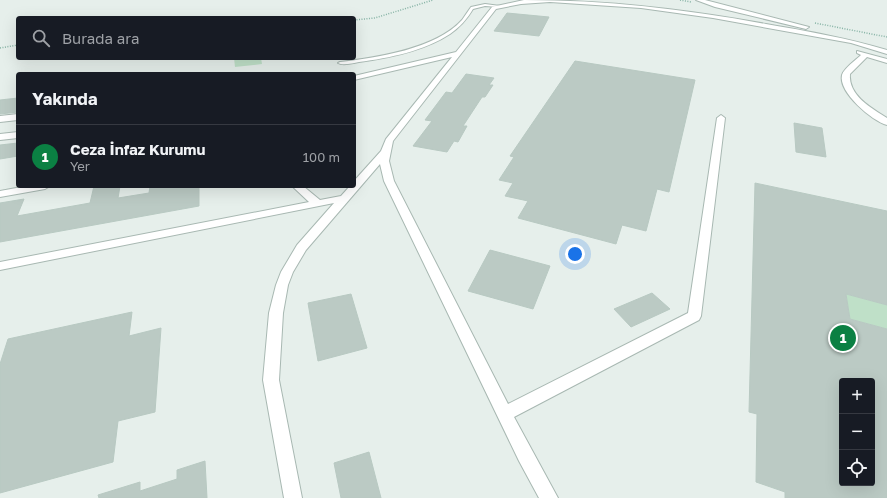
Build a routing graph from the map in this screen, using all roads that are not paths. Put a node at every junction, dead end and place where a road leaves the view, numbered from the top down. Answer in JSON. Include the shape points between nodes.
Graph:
{"nodes":[{"id":1,"x":698,"y":0,"type":"edge"},
{"id":2,"x":498,"y":6,"type":"junction"},
{"id":3,"x":825,"y":37,"type":"junction"},
{"id":4,"x":856,"y":42,"type":"junction"},
{"id":5,"x":887,"y":52,"type":"edge"},
{"id":6,"x":459,"y":53,"type":"junction"},
{"id":7,"x":866,"y":54,"type":"junction"},
{"id":8,"x":887,"y":62,"type":"edge"},
{"id":9,"x":340,"y":63,"type":"dead end"},
{"id":10,"x":356,"y":78,"type":"edge"},
{"id":11,"x":16,"y":117,"type":"edge"},
{"id":12,"x":721,"y":118,"type":"dead end"},
{"id":13,"x":0,"y":119,"type":"edge"},
{"id":14,"x":887,"y":122,"type":"edge"},
{"id":15,"x":16,"y":135,"type":"edge"},
{"id":16,"x":0,"y":137,"type":"edge"},
{"id":17,"x":385,"y":152,"type":"junction"},
{"id":18,"x":356,"y":185,"type":"edge"},
{"id":19,"x":34,"y":188,"type":"edge"},
{"id":20,"x":299,"y":188,"type":"edge"},
{"id":21,"x":354,"y":188,"type":"edge"},
{"id":22,"x":0,"y":194,"type":"edge"},
{"id":23,"x":345,"y":198,"type":"junction"},
{"id":24,"x":317,"y":203,"type":"junction"},
{"id":25,"x":0,"y":266,"type":"edge"},
{"id":26,"x":504,"y":414,"type":"junction"},
{"id":27,"x":293,"y":498,"type":"edge"},
{"id":28,"x":550,"y":498,"type":"edge"}],
"edges":[{"from":1,"to":4,"type":"street","via":[[788,21]]},
{"from":2,"to":3,"type":"street","via":[[541,0],[627,5],[704,15]]},
{"from":2,"to":6,"type":"street"},
{"from":2,"to":9,"type":"lane","via":[[481,5],[472,8],[450,31],[411,49],[377,58]]},
{"from":3,"to":4,"type":"street"},
{"from":3,"to":7,"type":"street"},
{"from":4,"to":5,"type":"street"},
{"from":6,"to":10,"type":"street"},
{"from":6,"to":17,"type":"street","via":[[389,141]]},
{"from":7,"to":8,"type":"street"},
{"from":7,"to":14,"type":"street","via":[[846,73],[846,83],[856,98]]},
{"from":11,"to":13,"type":"street"},
{"from":12,"to":26,"type":"street","via":[[694,316]]},
{"from":15,"to":16,"type":"street"},
{"from":17,"to":18,"type":"street"},
{"from":17,"to":26,"type":"street","via":[[384,165],[389,181]]},
{"from":19,"to":22,"type":"street"},
{"from":20,"to":24,"type":"street"},
{"from":21,"to":23,"type":"street"},
{"from":23,"to":24,"type":"street"},
{"from":23,"to":27,"type":"street","via":[[293,260],[278,299],[271,380]]},
{"from":24,"to":25,"type":"street"},
{"from":26,"to":28,"type":"street","via":[[524,455]]}]}
